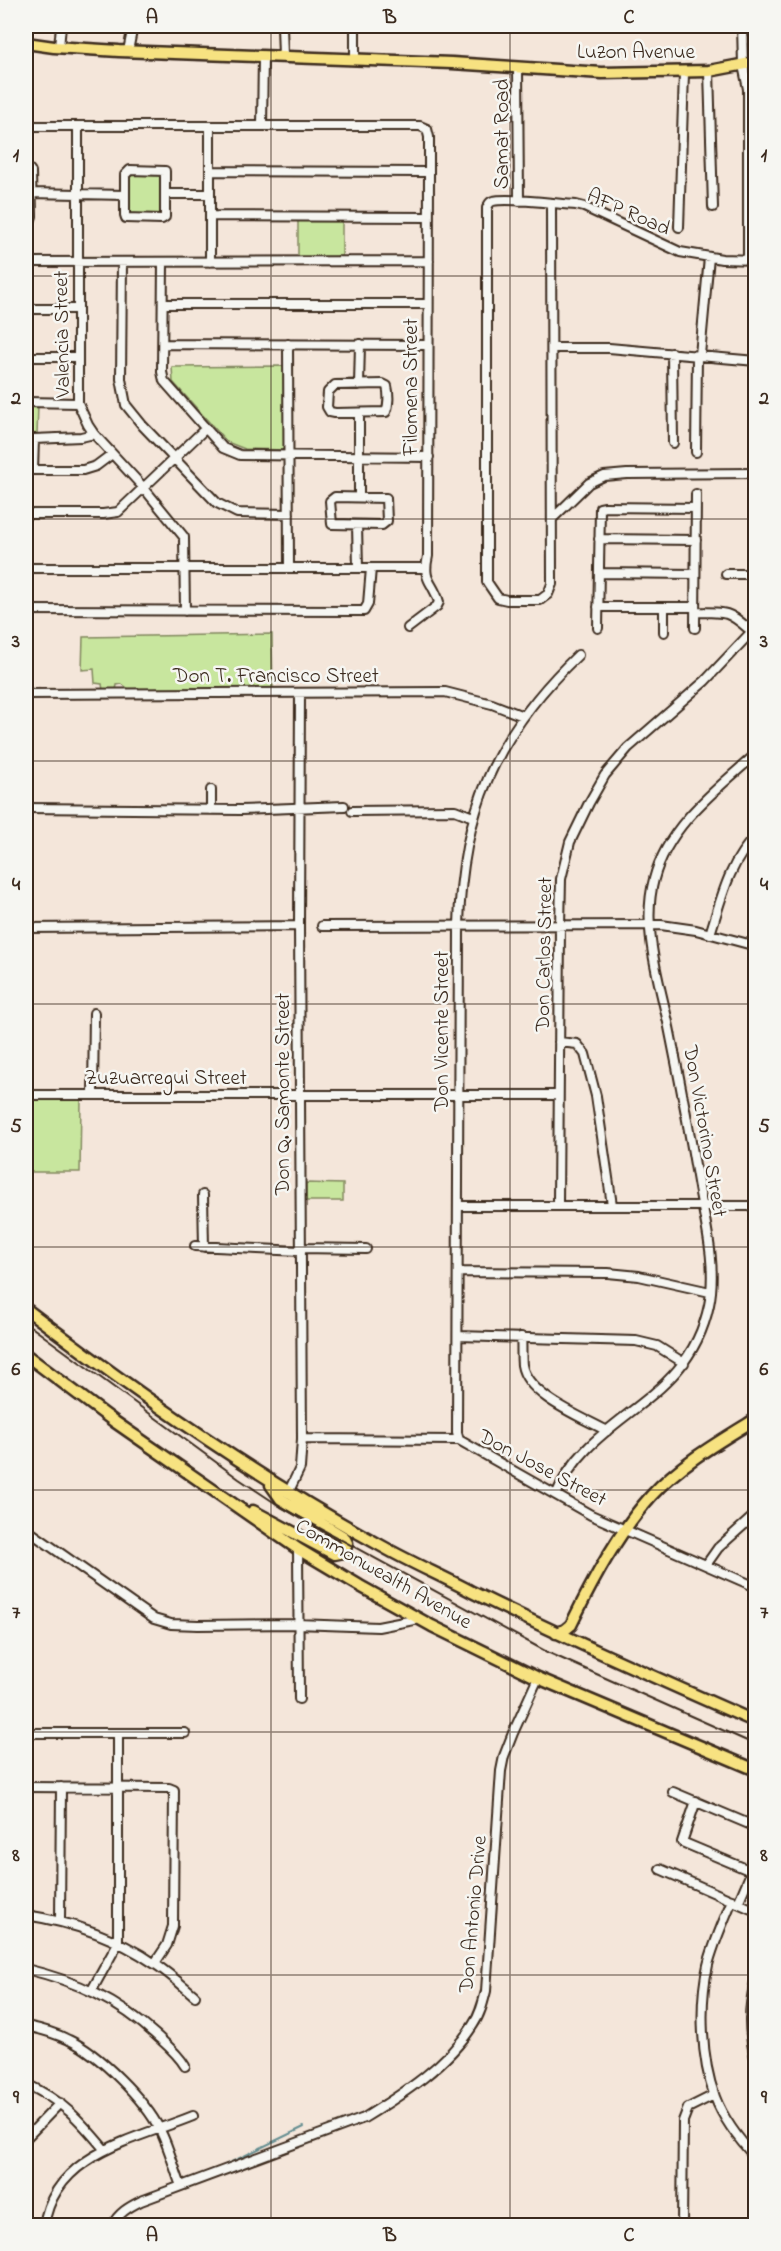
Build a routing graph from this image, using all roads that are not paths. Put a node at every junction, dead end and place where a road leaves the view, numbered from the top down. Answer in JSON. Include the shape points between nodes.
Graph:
{"nodes":[{"id":1,"x":27,"y":26,"type":"edge"},
{"id":2,"x":61,"y":26,"type":"edge"},
{"id":3,"x":133,"y":26,"type":"edge"},
{"id":4,"x":282,"y":26,"type":"edge"},
{"id":5,"x":355,"y":26,"type":"edge"},
{"id":6,"x":742,"y":26,"type":"edge"},
{"id":7,"x":26,"y":34,"type":"edge"},
{"id":8,"x":26,"y":43,"type":"edge"},
{"id":9,"x":59,"y":47,"type":"junction"},
{"id":10,"x":128,"y":51,"type":"junction"},
{"id":11,"x":263,"y":56,"type":"junction"},
{"id":12,"x":283,"y":56,"type":"junction"},
{"id":13,"x":355,"y":59,"type":"junction"},
{"id":14,"x":756,"y":62,"type":"edge"},
{"id":15,"x":743,"y":65,"type":"junction"},
{"id":16,"x":518,"y":67,"type":"junction"},
{"id":17,"x":709,"y":71,"type":"junction"},
{"id":18,"x":684,"y":73,"type":"junction"},
{"id":19,"x":26,"y":126,"type":"edge"},
{"id":20,"x":262,"y":126,"type":"junction"},
{"id":21,"x":78,"y":127,"type":"junction"},
{"id":22,"x":210,"y":127,"type":"junction"},
{"id":23,"x":26,"y":169,"type":"edge"},
{"id":24,"x":210,"y":171,"type":"junction"},
{"id":25,"x":429,"y":172,"type":"junction"},
{"id":26,"x":31,"y":193,"type":"junction"},
{"id":27,"x":78,"y":194,"type":"junction"},
{"id":28,"x":166,"y":194,"type":"junction"},
{"id":29,"x":210,"y":194,"type":"junction"},
{"id":30,"x":125,"y":195,"type":"junction"},
{"id":31,"x":519,"y":201,"type":"junction"},
{"id":32,"x":551,"y":204,"type":"junction"},
{"id":33,"x":713,"y":207,"type":"dead end"},
{"id":34,"x":210,"y":216,"type":"junction"},
{"id":35,"x":429,"y":217,"type":"junction"},
{"id":36,"x":26,"y":220,"type":"edge"},
{"id":37,"x":679,"y":227,"type":"dead end"},
{"id":38,"x":709,"y":257,"type":"junction"},
{"id":39,"x":752,"y":260,"type":"edge"},
{"id":40,"x":429,"y":261,"type":"junction"},
{"id":41,"x":26,"y":262,"type":"edge"},
{"id":42,"x":78,"y":262,"type":"junction"},
{"id":43,"x":122,"y":262,"type":"junction"},
{"id":44,"x":163,"y":262,"type":"junction"},
{"id":45,"x":210,"y":262,"type":"junction"},
{"id":46,"x":163,"y":304,"type":"junction"},
{"id":47,"x":428,"y":304,"type":"junction"},
{"id":48,"x":26,"y":309,"type":"edge"},
{"id":49,"x":77,"y":309,"type":"junction"},
{"id":50,"x":163,"y":344,"type":"junction"},
{"id":51,"x":288,"y":344,"type":"junction"},
{"id":52,"x":360,"y":344,"type":"junction"},
{"id":53,"x":428,"y":345,"type":"junction"},
{"id":54,"x":552,"y":348,"type":"junction"},
{"id":55,"x":672,"y":353,"type":"junction"},
{"id":56,"x":698,"y":355,"type":"junction"},
{"id":57,"x":26,"y":357,"type":"edge"},
{"id":58,"x":77,"y":357,"type":"junction"},
{"id":59,"x":756,"y":361,"type":"edge"},
{"id":60,"x":359,"y":385,"type":"junction"},
{"id":61,"x":26,"y":402,"type":"edge"},
{"id":62,"x":78,"y":403,"type":"junction"},
{"id":63,"x":359,"y":412,"type":"junction"},
{"id":64,"x":205,"y":429,"type":"junction"},
{"id":65,"x":94,"y":434,"type":"junction"},
{"id":66,"x":673,"y":442,"type":"dead end"},
{"id":67,"x":696,"y":452,"type":"dead end"},
{"id":68,"x":112,"y":454,"type":"junction"},
{"id":69,"x":289,"y":455,"type":"junction"},
{"id":70,"x":360,"y":455,"type":"junction"},
{"id":71,"x":429,"y":457,"type":"junction"},
{"id":72,"x":174,"y":458,"type":"junction"},
{"id":73,"x":29,"y":470,"type":"edge"},
{"id":74,"x":756,"y":473,"type":"edge"},
{"id":75,"x":143,"y":487,"type":"junction"},
{"id":76,"x":696,"y":494,"type":"dead end"},
{"id":77,"x":359,"y":497,"type":"junction"},
{"id":78,"x":696,"y":508,"type":"junction"},
{"id":79,"x":26,"y":514,"type":"edge"},
{"id":80,"x":288,"y":514,"type":"junction"},
{"id":81,"x":552,"y":519,"type":"junction"},
{"id":82,"x":357,"y":525,"type":"junction"},
{"id":83,"x":599,"y":539,"type":"junction"},
{"id":84,"x":696,"y":540,"type":"junction"},
{"id":85,"x":26,"y":568,"type":"edge"},
{"id":86,"x":186,"y":568,"type":"junction"},
{"id":87,"x":289,"y":568,"type":"junction"},
{"id":88,"x":358,"y":568,"type":"junction"},
{"id":89,"x":371,"y":568,"type":"junction"},
{"id":90,"x":425,"y":568,"type":"junction"},
{"id":91,"x":599,"y":573,"type":"junction"},
{"id":92,"x":695,"y":574,"type":"junction"},
{"id":93,"x":726,"y":574,"type":"dead end"},
{"id":94,"x":756,"y":574,"type":"edge"},
{"id":95,"x":598,"y":607,"type":"junction"},
{"id":96,"x":664,"y":608,"type":"junction"},
{"id":97,"x":695,"y":609,"type":"junction"},
{"id":98,"x":26,"y":610,"type":"edge"},
{"id":99,"x":185,"y":611,"type":"junction"},
{"id":100,"x":408,"y":628,"type":"dead end"},
{"id":101,"x":598,"y":628,"type":"dead end"},
{"id":102,"x":695,"y":628,"type":"dead end"},
{"id":103,"x":754,"y":631,"type":"edge"},
{"id":104,"x":664,"y":632,"type":"dead end"},
{"id":105,"x":578,"y":656,"type":"dead end"},
{"id":106,"x":300,"y":693,"type":"junction"},
{"id":107,"x":26,"y":694,"type":"edge"},
{"id":108,"x":523,"y":716,"type":"junction"},
{"id":109,"x":756,"y":754,"type":"edge"},
{"id":110,"x":210,"y":789,"type":"dead end"},
{"id":111,"x":344,"y":806,"type":"dead end"},
{"id":112,"x":26,"y":808,"type":"edge"},
{"id":113,"x":300,"y":809,"type":"junction"},
{"id":114,"x":211,"y":810,"type":"junction"},
{"id":115,"x":352,"y":811,"type":"dead end"},
{"id":116,"x":473,"y":817,"type":"junction"},
{"id":117,"x":756,"y":836,"type":"edge"},
{"id":118,"x":650,"y":925,"type":"junction"},
{"id":119,"x":298,"y":926,"type":"junction"},
{"id":120,"x":322,"y":926,"type":"dead end"},
{"id":121,"x":459,"y":926,"type":"junction"},
{"id":122,"x":560,"y":926,"type":"junction"},
{"id":123,"x":26,"y":927,"type":"edge"},
{"id":124,"x":710,"y":934,"type":"junction"},
{"id":125,"x":756,"y":946,"type":"edge"},
{"id":126,"x":94,"y":1013,"type":"dead end"},
{"id":127,"x":559,"y":1042,"type":"junction"},
{"id":128,"x":26,"y":1095,"type":"edge"},
{"id":129,"x":93,"y":1095,"type":"junction"},
{"id":130,"x":300,"y":1095,"type":"junction"},
{"id":131,"x":459,"y":1095,"type":"junction"},
{"id":132,"x":558,"y":1095,"type":"junction"},
{"id":133,"x":203,"y":1195,"type":"dead end"},
{"id":134,"x":558,"y":1204,"type":"junction"},
{"id":135,"x":612,"y":1205,"type":"junction"},
{"id":136,"x":460,"y":1206,"type":"junction"},
{"id":137,"x":702,"y":1206,"type":"junction"},
{"id":138,"x":756,"y":1206,"type":"edge"},
{"id":139,"x":195,"y":1246,"type":"dead end"},
{"id":140,"x":204,"y":1247,"type":"junction"},
{"id":141,"x":366,"y":1249,"type":"dead end"},
{"id":142,"x":300,"y":1250,"type":"junction"},
{"id":143,"x":459,"y":1272,"type":"junction"},
{"id":144,"x":710,"y":1292,"type":"junction"},
{"id":145,"x":26,"y":1309,"type":"edge"},
{"id":146,"x":459,"y":1336,"type":"junction"},
{"id":147,"x":521,"y":1336,"type":"junction"},
{"id":148,"x":26,"y":1355,"type":"edge"},
{"id":149,"x":684,"y":1364,"type":"junction"},
{"id":150,"x":756,"y":1419,"type":"edge"},
{"id":151,"x":607,"y":1431,"type":"junction"},
{"id":152,"x":302,"y":1439,"type":"junction"},
{"id":153,"x":459,"y":1440,"type":"junction"},
{"id":154,"x":266,"y":1477,"type":"junction"},
{"id":155,"x":288,"y":1492,"type":"junction"},
{"id":156,"x":221,"y":1495,"type":"junction"},
{"id":157,"x":556,"y":1495,"type":"junction"},
{"id":158,"x":756,"y":1514,"type":"edge"},
{"id":159,"x":625,"y":1529,"type":"junction"},
{"id":160,"x":26,"y":1530,"type":"edge"},
{"id":161,"x":298,"y":1549,"type":"junction"},
{"id":162,"x":706,"y":1565,"type":"junction"},
{"id":163,"x":756,"y":1587,"type":"edge"},
{"id":164,"x":419,"y":1618,"type":"junction"},
{"id":165,"x":297,"y":1624,"type":"junction"},
{"id":166,"x":571,"y":1625,"type":"junction"},
{"id":167,"x":556,"y":1633,"type":"junction"},
{"id":168,"x":574,"y":1641,"type":"junction"},
{"id":169,"x":538,"y":1678,"type":"junction"},
{"id":170,"x":299,"y":1699,"type":"dead end"},
{"id":171,"x":756,"y":1722,"type":"edge"},
{"id":172,"x":26,"y":1732,"type":"edge"},
{"id":173,"x":118,"y":1733,"type":"junction"},
{"id":174,"x":185,"y":1733,"type":"dead end"},
{"id":175,"x":756,"y":1770,"type":"edge"},
{"id":176,"x":26,"y":1787,"type":"edge"},
{"id":177,"x":61,"y":1787,"type":"junction"},
{"id":178,"x":117,"y":1788,"type":"junction"},
{"id":179,"x":673,"y":1792,"type":"dead end"},
{"id":180,"x":696,"y":1800,"type":"junction"},
{"id":181,"x":756,"y":1827,"type":"edge"},
{"id":182,"x":756,"y":1861,"type":"edge"},
{"id":183,"x":660,"y":1869,"type":"dead end"},
{"id":184,"x":751,"y":1870,"type":"junction"},
{"id":185,"x":735,"y":1901,"type":"junction"},
{"id":186,"x":756,"y":1911,"type":"edge"},
{"id":187,"x":26,"y":1915,"type":"edge"},
{"id":188,"x":60,"y":1920,"type":"junction"},
{"id":189,"x":118,"y":1943,"type":"junction"},
{"id":190,"x":155,"y":1963,"type":"junction"},
{"id":191,"x":26,"y":1969,"type":"edge"},
{"id":192,"x":756,"y":1977,"type":"edge"},
{"id":193,"x":92,"y":1990,"type":"junction"},
{"id":194,"x":195,"y":1996,"type":"dead end"},
{"id":195,"x":26,"y":2026,"type":"edge"},
{"id":196,"x":756,"y":2063,"type":"edge"},
{"id":197,"x":185,"y":2066,"type":"dead end"},
{"id":198,"x":26,"y":2084,"type":"edge"},
{"id":199,"x":714,"y":2095,"type":"junction"},
{"id":200,"x":60,"y":2103,"type":"junction"},
{"id":201,"x":193,"y":2116,"type":"dead end"},
{"id":202,"x":160,"y":2129,"type":"junction"},
{"id":203,"x":26,"y":2138,"type":"edge"},
{"id":204,"x":104,"y":2149,"type":"junction"},
{"id":205,"x":756,"y":2158,"type":"edge"},
{"id":206,"x":181,"y":2186,"type":"junction"},
{"id":207,"x":44,"y":2226,"type":"edge"},
{"id":208,"x":112,"y":2226,"type":"edge"},
{"id":209,"x":682,"y":2226,"type":"edge"}],
"edges":[{"from":1,"to":7,"type":"street"},
{"from":2,"to":9,"type":"street"},
{"from":3,"to":10,"type":"street"},
{"from":4,"to":12,"type":"street"},
{"from":5,"to":13,"type":"street"},
{"from":6,"to":15,"type":"street"},
{"from":8,"to":9,"type":"main road","name":"Luzon Avenue"},
{"from":9,"to":10,"type":"main road","name":"Luzon Avenue"},
{"from":10,"to":11,"type":"main road","name":"Luzon Avenue"},
{"from":11,"to":12,"type":"main road","name":"Luzon Avenue"},
{"from":11,"to":20,"type":"street"},
{"from":12,"to":13,"type":"main road","name":"Luzon Avenue"},
{"from":13,"to":16,"type":"main road","name":"Luzon Avenue"},
{"from":14,"to":15,"type":"main road","name":"Luzon Avenue"},
{"from":15,"to":17,"type":"main road","name":"Luzon Avenue"},
{"from":15,"to":39,"type":"street","via":[[748,90]]},
{"from":16,"to":18,"type":"main road","name":"Luzon Avenue"},
{"from":16,"to":31,"type":"street","name":"Samat Road"},
{"from":17,"to":18,"type":"main road","name":"Luzon Avenue"},
{"from":17,"to":33,"type":"street"},
{"from":18,"to":37,"type":"street"},
{"from":19,"to":21,"type":"street"},
{"from":20,"to":22,"type":"street"},
{"from":20,"to":25,"type":"street","name":"Filomena Street","via":[[420,126],[427,129]]},
{"from":21,"to":22,"type":"street"},
{"from":21,"to":27,"type":"street","name":"Valencia Street"},
{"from":22,"to":24,"type":"street"},
{"from":23,"to":26,"type":"street","via":[[31,172]]},
{"from":24,"to":25,"type":"street"},
{"from":24,"to":29,"type":"street"},
{"from":25,"to":35,"type":"street","name":"Filomena Street"},
{"from":26,"to":27,"type":"street"},
{"from":26,"to":36,"type":"street","via":[[32,216]]},
{"from":27,"to":30,"type":"street"},
{"from":27,"to":42,"type":"street","name":"Valencia Street"},
{"from":28,"to":29,"type":"street"},
{"from":28,"to":30,"type":"street","via":[[165,171],[130,170],[125,175]]},
{"from":28,"to":30,"type":"street","via":[[166,213],[162,219],[126,218]]},
{"from":29,"to":34,"type":"street"},
{"from":31,"to":32,"type":"street","name":"AFP Road"},
{"from":31,"to":81,"type":"street","name":"AFP Road","via":[[493,201],[487,208],[487,582],[501,599],[545,597],[552,584]]},
{"from":32,"to":38,"type":"street","name":"AFP Road","via":[[589,209],[673,250]]},
{"from":32,"to":54,"type":"street"},
{"from":34,"to":35,"type":"street"},
{"from":34,"to":45,"type":"street"},
{"from":35,"to":40,"type":"street","name":"Filomena Street"},
{"from":38,"to":39,"type":"street","name":"AFP Road"},
{"from":38,"to":56,"type":"street"},
{"from":40,"to":45,"type":"street"},
{"from":40,"to":47,"type":"street","name":"Filomena Street"},
{"from":41,"to":42,"type":"street"},
{"from":42,"to":43,"type":"street"},
{"from":42,"to":49,"type":"street","name":"Valencia Street"},
{"from":43,"to":44,"type":"street"},
{"from":43,"to":72,"type":"street","via":[[121,379],[126,405]]},
{"from":44,"to":45,"type":"street"},
{"from":44,"to":46,"type":"street"},
{"from":46,"to":47,"type":"street"},
{"from":46,"to":50,"type":"street"},
{"from":47,"to":53,"type":"street","name":"Filomena Street"},
{"from":48,"to":49,"type":"street"},
{"from":49,"to":58,"type":"street","name":"Valencia Street"},
{"from":50,"to":51,"type":"street"},
{"from":50,"to":64,"type":"street","via":[[164,381]]},
{"from":51,"to":52,"type":"street"},
{"from":51,"to":69,"type":"street"},
{"from":52,"to":53,"type":"street"},
{"from":52,"to":60,"type":"street"},
{"from":53,"to":71,"type":"street","name":"Filomena Street"},
{"from":54,"to":55,"type":"street"},
{"from":54,"to":81,"type":"street"},
{"from":55,"to":56,"type":"street"},
{"from":55,"to":66,"type":"street"},
{"from":56,"to":59,"type":"street"},
{"from":56,"to":67,"type":"street"},
{"from":57,"to":58,"type":"street"},
{"from":58,"to":62,"type":"street","name":"Valencia Street"},
{"from":60,"to":63,"type":"street","via":[[387,386],[388,408],[381,413]]},
{"from":60,"to":63,"type":"street","via":[[331,387],[327,407],[335,413]]},
{"from":61,"to":62,"type":"street"},
{"from":62,"to":65,"type":"street","name":"Valencia Street"},
{"from":63,"to":70,"type":"street"},
{"from":64,"to":69,"type":"street","via":[[223,448],[240,455]]},
{"from":64,"to":72,"type":"street"},
{"from":65,"to":68,"type":"street","name":"Valencia Street"},
{"from":65,"to":73,"type":"street","via":[[34,439]]},
{"from":68,"to":73,"type":"street","via":[[83,470]]},
{"from":68,"to":75,"type":"street","name":"Valencia Street"},
{"from":69,"to":70,"type":"street"},
{"from":69,"to":80,"type":"street"},
{"from":70,"to":71,"type":"street"},
{"from":70,"to":77,"type":"street"},
{"from":71,"to":90,"type":"street","name":"Filomena Street"},
{"from":72,"to":75,"type":"street"},
{"from":72,"to":80,"type":"street","via":[[226,509],[237,513]]},
{"from":74,"to":81,"type":"street","via":[[604,476],[590,483]]},
{"from":75,"to":79,"type":"street","via":[[112,514]]},
{"from":75,"to":86,"type":"street","name":"Valencia Street","via":[[184,537]]},
{"from":76,"to":78,"type":"street"},
{"from":77,"to":82,"type":"street","via":[[335,497],[330,501],[332,524]]},
{"from":77,"to":82,"type":"street","via":[[386,498],[387,521],[382,525]]},
{"from":78,"to":83,"type":"street","via":[[600,508]]},
{"from":78,"to":84,"type":"street"},
{"from":80,"to":87,"type":"street"},
{"from":82,"to":88,"type":"street"},
{"from":83,"to":84,"type":"street"},
{"from":83,"to":91,"type":"street"},
{"from":84,"to":92,"type":"street"},
{"from":85,"to":86,"type":"street"},
{"from":86,"to":87,"type":"street"},
{"from":86,"to":99,"type":"street","name":"Valencia Street"},
{"from":87,"to":88,"type":"street"},
{"from":88,"to":89,"type":"street"},
{"from":89,"to":90,"type":"street"},
{"from":89,"to":99,"type":"street","via":[[364,611]]},
{"from":90,"to":100,"type":"street","name":"Filomena Street","via":[[439,602]]},
{"from":91,"to":92,"type":"street"},
{"from":91,"to":95,"type":"street"},
{"from":92,"to":97,"type":"street"},
{"from":93,"to":94,"type":"street"},
{"from":95,"to":96,"type":"street"},
{"from":95,"to":101,"type":"street"},
{"from":96,"to":97,"type":"street"},
{"from":96,"to":104,"type":"street"},
{"from":97,"to":102,"type":"street"},
{"from":97,"to":103,"type":"street","via":[[728,613]]},
{"from":98,"to":99,"type":"street"},
{"from":103,"to":122,"type":"street","name":"Don Carlos Street","via":[[705,681],[628,748],[605,775],[570,842],[561,879]]},
{"from":105,"to":108,"type":"street","name":"Don Vicente Street"},
{"from":106,"to":107,"type":"street","name":"Don T. Francisco Street"},
{"from":106,"to":108,"type":"street","name":"Don T. Francisco Street","via":[[445,692]]},
{"from":106,"to":113,"type":"street","name":"Don Q. Samonte Street"},
{"from":108,"to":116,"type":"street","name":"Don Vicente Street","via":[[485,783]]},
{"from":109,"to":118,"type":"street","name":"Don Victorino Street","via":[[695,808],[679,829],[654,879]]},
{"from":110,"to":114,"type":"street"},
{"from":111,"to":113,"type":"street"},
{"from":112,"to":114,"type":"street"},
{"from":113,"to":114,"type":"street"},
{"from":113,"to":119,"type":"street","name":"Don Q. Samonte Street"},
{"from":115,"to":116,"type":"street","via":[[455,810]]},
{"from":116,"to":121,"type":"street","name":"Don Vicente Street","via":[[462,868]]},
{"from":117,"to":124,"type":"street","via":[[736,861]]},
{"from":118,"to":122,"type":"street"},
{"from":118,"to":124,"type":"street"},
{"from":118,"to":137,"type":"street","name":"Don Victorino Street"},
{"from":119,"to":123,"type":"street"},
{"from":119,"to":130,"type":"street","name":"Don Q. Samonte Street"},
{"from":120,"to":121,"type":"street"},
{"from":121,"to":122,"type":"street"},
{"from":121,"to":131,"type":"street","name":"Don Vicente Street"},
{"from":122,"to":127,"type":"street","name":"Don Carlos Street"},
{"from":124,"to":125,"type":"street"},
{"from":126,"to":129,"type":"street"},
{"from":127,"to":132,"type":"street","name":"Don Carlos Street"},
{"from":127,"to":135,"type":"street","via":[[577,1044],[585,1054],[596,1096]]},
{"from":128,"to":129,"type":"street","name":"Zuzuarregui Street"},
{"from":129,"to":130,"type":"street","name":"Zuzuarregui Street"},
{"from":130,"to":131,"type":"street","name":"Zuzuarregui Street"},
{"from":130,"to":142,"type":"street","name":"Don Q. Samonte Street"},
{"from":131,"to":132,"type":"street","name":"Zuzuarregui Street"},
{"from":131,"to":136,"type":"street","name":"Don Vicente Street"},
{"from":132,"to":134,"type":"street","name":"Don Carlos Street"},
{"from":133,"to":140,"type":"street"},
{"from":134,"to":135,"type":"street"},
{"from":134,"to":136,"type":"street"},
{"from":135,"to":137,"type":"street"},
{"from":136,"to":143,"type":"street","name":"Don Vicente Street"},
{"from":137,"to":138,"type":"street"},
{"from":137,"to":144,"type":"street","name":"Don Victorino Street","via":[[710,1251]]},
{"from":139,"to":140,"type":"street"},
{"from":140,"to":142,"type":"street"},
{"from":141,"to":142,"type":"street"},
{"from":142,"to":152,"type":"street","name":"Don Q. Samonte Street"},
{"from":143,"to":144,"type":"street","via":[[629,1275]]},
{"from":143,"to":146,"type":"street","name":"Don Vicente Street"},
{"from":144,"to":149,"type":"street","name":"Don Victorino Street","via":[[703,1327]]},
{"from":145,"to":154,"type":"main road","name":"Commonwealth Avenue","via":[[148,1399]]},
{"from":146,"to":147,"type":"street"},
{"from":146,"to":153,"type":"street","name":"Don Vicente Street"},
{"from":147,"to":149,"type":"street","via":[[636,1341],[657,1346]]},
{"from":147,"to":151,"type":"street","via":[[522,1366],[535,1389]]},
{"from":148,"to":156,"type":"main road","name":"Commonwealth Avenue"},
{"from":149,"to":151,"type":"street","name":"Don Victorino Street","via":[[653,1396]]},
{"from":150,"to":159,"type":"main road","via":[[671,1477]]},
{"from":151,"to":157,"type":"street","name":"Don Victorino Street","via":[[567,1472]]},
{"from":152,"to":153,"type":"street","name":"Don Jose Street"},
{"from":152,"to":155,"type":"street","name":"Don Q. Samonte Street","via":[[300,1468]]},
{"from":153,"to":157,"type":"street","name":"Don Jose Street"},
{"from":154,"to":155,"type":"main road","name":"Commonwealth Avenue"},
{"from":154,"to":156,"type":"main road","via":[[281,1499],[344,1537],[344,1552],[334,1554]]},
{"from":155,"to":167,"type":"main road","name":"Commonwealth Avenue","via":[[386,1549]]},
{"from":156,"to":161,"type":"main road","name":"Commonwealth Avenue"},
{"from":157,"to":159,"type":"street","name":"Don Jose Street"},
{"from":158,"to":162,"type":"street","via":[[725,1541]]},
{"from":159,"to":162,"type":"street","name":"Don Jose Street"},
{"from":159,"to":166,"type":"main road"},
{"from":160,"to":165,"type":"street","via":[[154,1619],[189,1625]]},
{"from":161,"to":164,"type":"main road","name":"Commonwealth Avenue"},
{"from":161,"to":165,"type":"street"},
{"from":162,"to":163,"type":"street","name":"Don Jose Street"},
{"from":164,"to":165,"type":"street","via":[[378,1627]]},
{"from":164,"to":169,"type":"main road","name":"Commonwealth Avenue"},
{"from":165,"to":170,"type":"street"},
{"from":166,"to":167,"type":"main road"},
{"from":166,"to":168,"type":"main road"},
{"from":167,"to":168,"type":"main road","name":"Commonwealth Avenue"},
{"from":168,"to":171,"type":"main road","name":"Commonwealth Avenue"},
{"from":169,"to":175,"type":"main road","name":"Commonwealth Avenue"},
{"from":169,"to":206,"type":"street","name":"Don Antonio Drive","via":[[513,1732],[501,1771],[486,1991],[473,2025],[432,2069],[364,2118]]},
{"from":172,"to":173,"type":"street"},
{"from":173,"to":174,"type":"street"},
{"from":173,"to":178,"type":"street"},
{"from":176,"to":177,"type":"street"},
{"from":177,"to":178,"type":"street"},
{"from":177,"to":188,"type":"street"},
{"from":178,"to":189,"type":"street"},
{"from":178,"to":190,"type":"street","via":[[169,1788],[175,1794],[173,1926]]},
{"from":179,"to":180,"type":"street"},
{"from":180,"to":181,"type":"street"},
{"from":180,"to":184,"type":"street","via":[[681,1839]]},
{"from":182,"to":184,"type":"street"},
{"from":183,"to":185,"type":"street"},
{"from":184,"to":185,"type":"street"},
{"from":185,"to":186,"type":"street"},
{"from":185,"to":199,"type":"street","via":[[714,1945],[704,1992],[704,2045]]},
{"from":187,"to":188,"type":"street"},
{"from":188,"to":189,"type":"street"},
{"from":189,"to":190,"type":"street"},
{"from":189,"to":193,"type":"street"},
{"from":190,"to":194,"type":"street"},
{"from":191,"to":193,"type":"street"},
{"from":192,"to":196,"type":"street","via":[[748,2024]]},
{"from":193,"to":197,"type":"street","via":[[138,2019]]},
{"from":195,"to":202,"type":"street","via":[[71,2040],[92,2055],[132,2090]]},
{"from":198,"to":200,"type":"street"},
{"from":199,"to":205,"type":"street"},
{"from":199,"to":209,"type":"street","via":[[688,2108],[683,2121]]},
{"from":200,"to":203,"type":"street"},
{"from":200,"to":204,"type":"street"},
{"from":201,"to":202,"type":"street"},
{"from":202,"to":204,"type":"street"},
{"from":202,"to":206,"type":"street"},
{"from":204,"to":207,"type":"street","via":[[62,2183],[48,2208]]},
{"from":206,"to":208,"type":"street","name":"Don Antonio Drive","via":[[128,2207]]}]}
